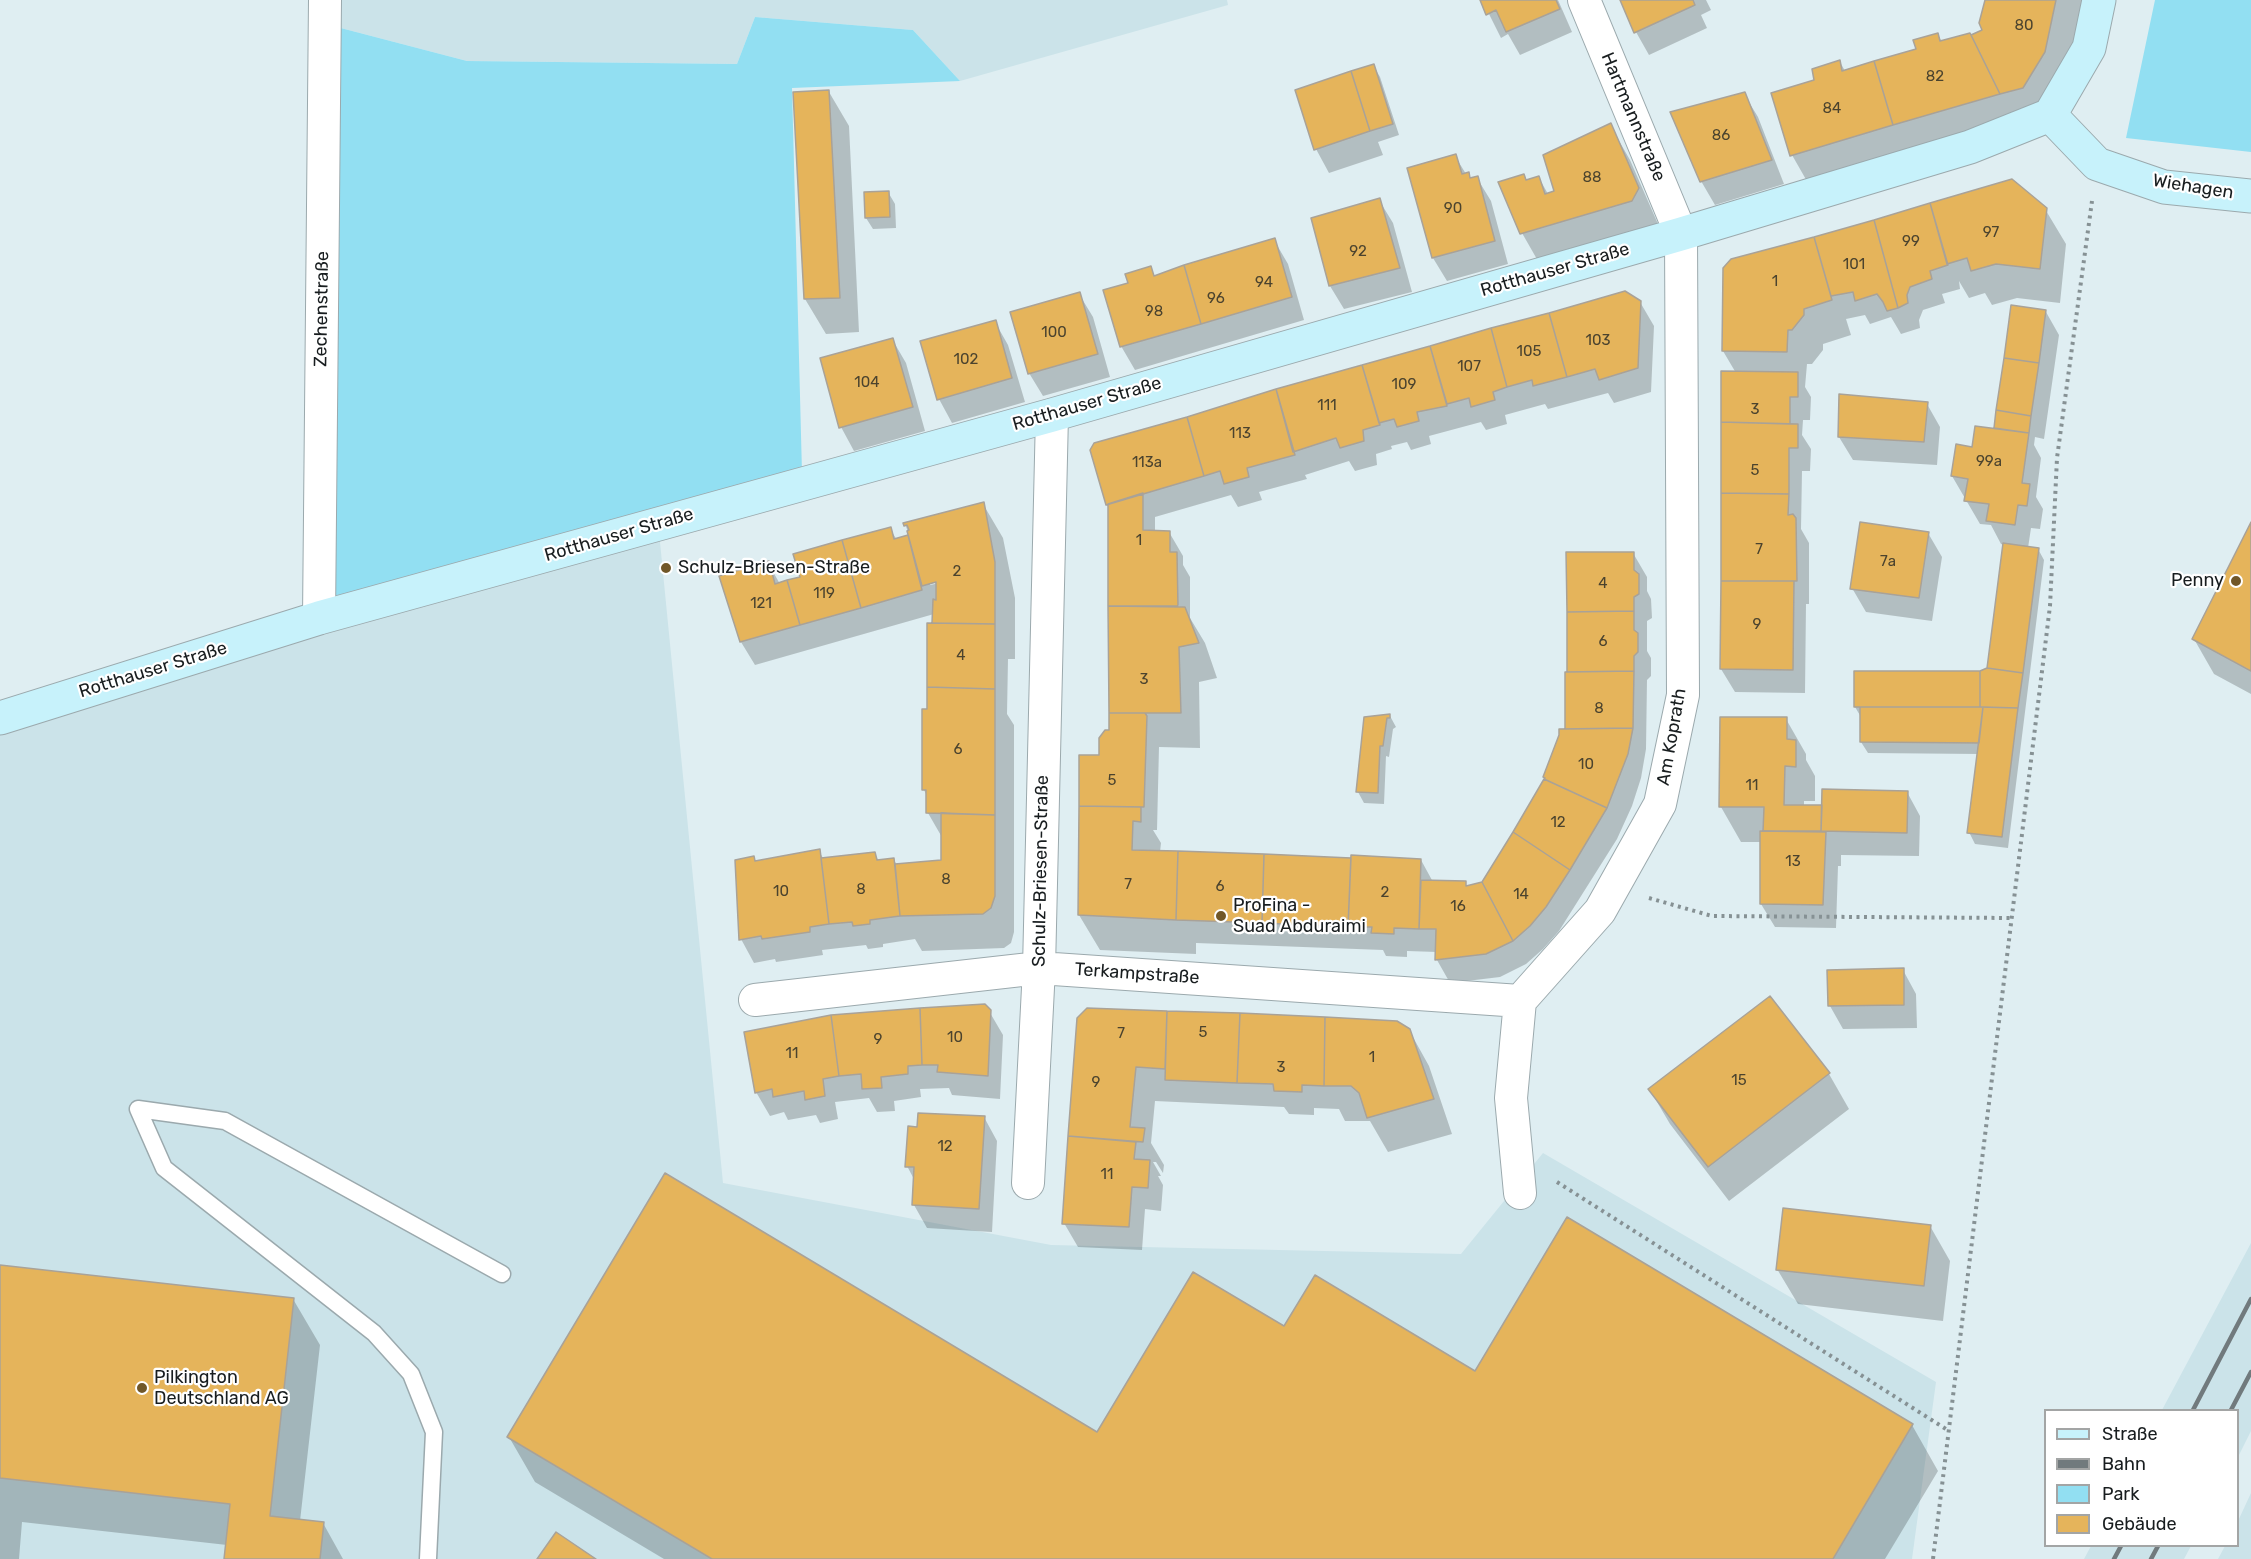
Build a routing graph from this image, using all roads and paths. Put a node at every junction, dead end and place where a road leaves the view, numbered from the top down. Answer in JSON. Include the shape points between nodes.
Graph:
{"nodes":[{"id":1,"x":325,"y":0,"type":"edge"},
{"id":2,"x":1584,"y":0,"type":"edge"},
{"id":3,"x":2099,"y":0,"type":"edge"},
{"id":4,"x":2050,"y":115,"type":"junction"},
{"id":5,"x":2097,"y":164,"type":"junction"},
{"id":6,"x":2251,"y":195,"type":"edge"},
{"id":7,"x":1681,"y":234,"type":"junction"},
{"id":8,"x":1052,"y":415,"type":"junction"},
{"id":9,"x":319,"y":618,"type":"junction"},
{"id":10,"x":0,"y":718,"type":"edge"},
{"id":11,"x":1613,"y":888,"type":"junction"},
{"id":12,"x":2012,"y":918,"type":"junction"},
{"id":13,"x":1039,"y":968,"type":"junction"},
{"id":14,"x":754,"y":1000,"type":"dead end"},
{"id":15,"x":1520,"y":1000,"type":"junction"},
{"id":16,"x":1515,"y":1156,"type":"junction"},
{"id":17,"x":1028,"y":1183,"type":"dead end"},
{"id":18,"x":1520,"y":1193,"type":"dead end"},
{"id":19,"x":502,"y":1274,"type":"dead end"},
{"id":20,"x":1949,"y":1431,"type":"junction"},
{"id":21,"x":428,"y":1559,"type":"edge"},
{"id":22,"x":1933,"y":1559,"type":"edge"}],
"edges":[{"from":1,"to":9,"type":"street","name":"Zechenstraße"},
{"from":2,"to":7,"type":"street","name":"Hartmannstraße"},
{"from":3,"to":4,"type":"main road","via":[[2089,48]]},
{"from":4,"to":5,"type":"main road","name":"Wiehagen"},
{"from":4,"to":7,"type":"main road","name":"Rotthauser Straße","via":[[1970,147]]},
{"from":5,"to":6,"type":"main road","name":"Wiehagen","via":[[2164,187]]},
{"from":5,"to":12,"type":"path","via":[[2057,458],[2050,606]]},
{"from":7,"to":8,"type":"main road","name":"Rotthauser Straße"},
{"from":7,"to":11,"type":"street","name":"Am Koprath","via":[[1683,695],[1660,804]]},
{"from":8,"to":9,"type":"main road","name":"Rotthauser Straße"},
{"from":8,"to":13,"type":"street","name":"Schulz-Briesen-Straße"},
{"from":9,"to":10,"type":"main road","name":"Rotthauser Straße"},
{"from":11,"to":12,"type":"path","via":[[1712,916]]},
{"from":11,"to":15,"type":"street","name":"Am Koprath","via":[[1600,911]]},
{"from":12,"to":20,"type":"path"},
{"from":13,"to":14,"type":"street","name":"Terkampstraße"},
{"from":13,"to":15,"type":"street","name":"Terkampstraße"},
{"from":13,"to":17,"type":"street","name":"Schulz-Briesen-Straße"},
{"from":15,"to":16,"type":"street","via":[[1511,1098]]},
{"from":16,"to":18,"type":"street"},
{"from":16,"to":20,"type":"path"},
{"from":19,"to":21,"type":"lane","via":[[225,1121],[138,1109],[164,1168],[374,1333],[411,1374],[434,1432]]},
{"from":20,"to":22,"type":"path"}]}
